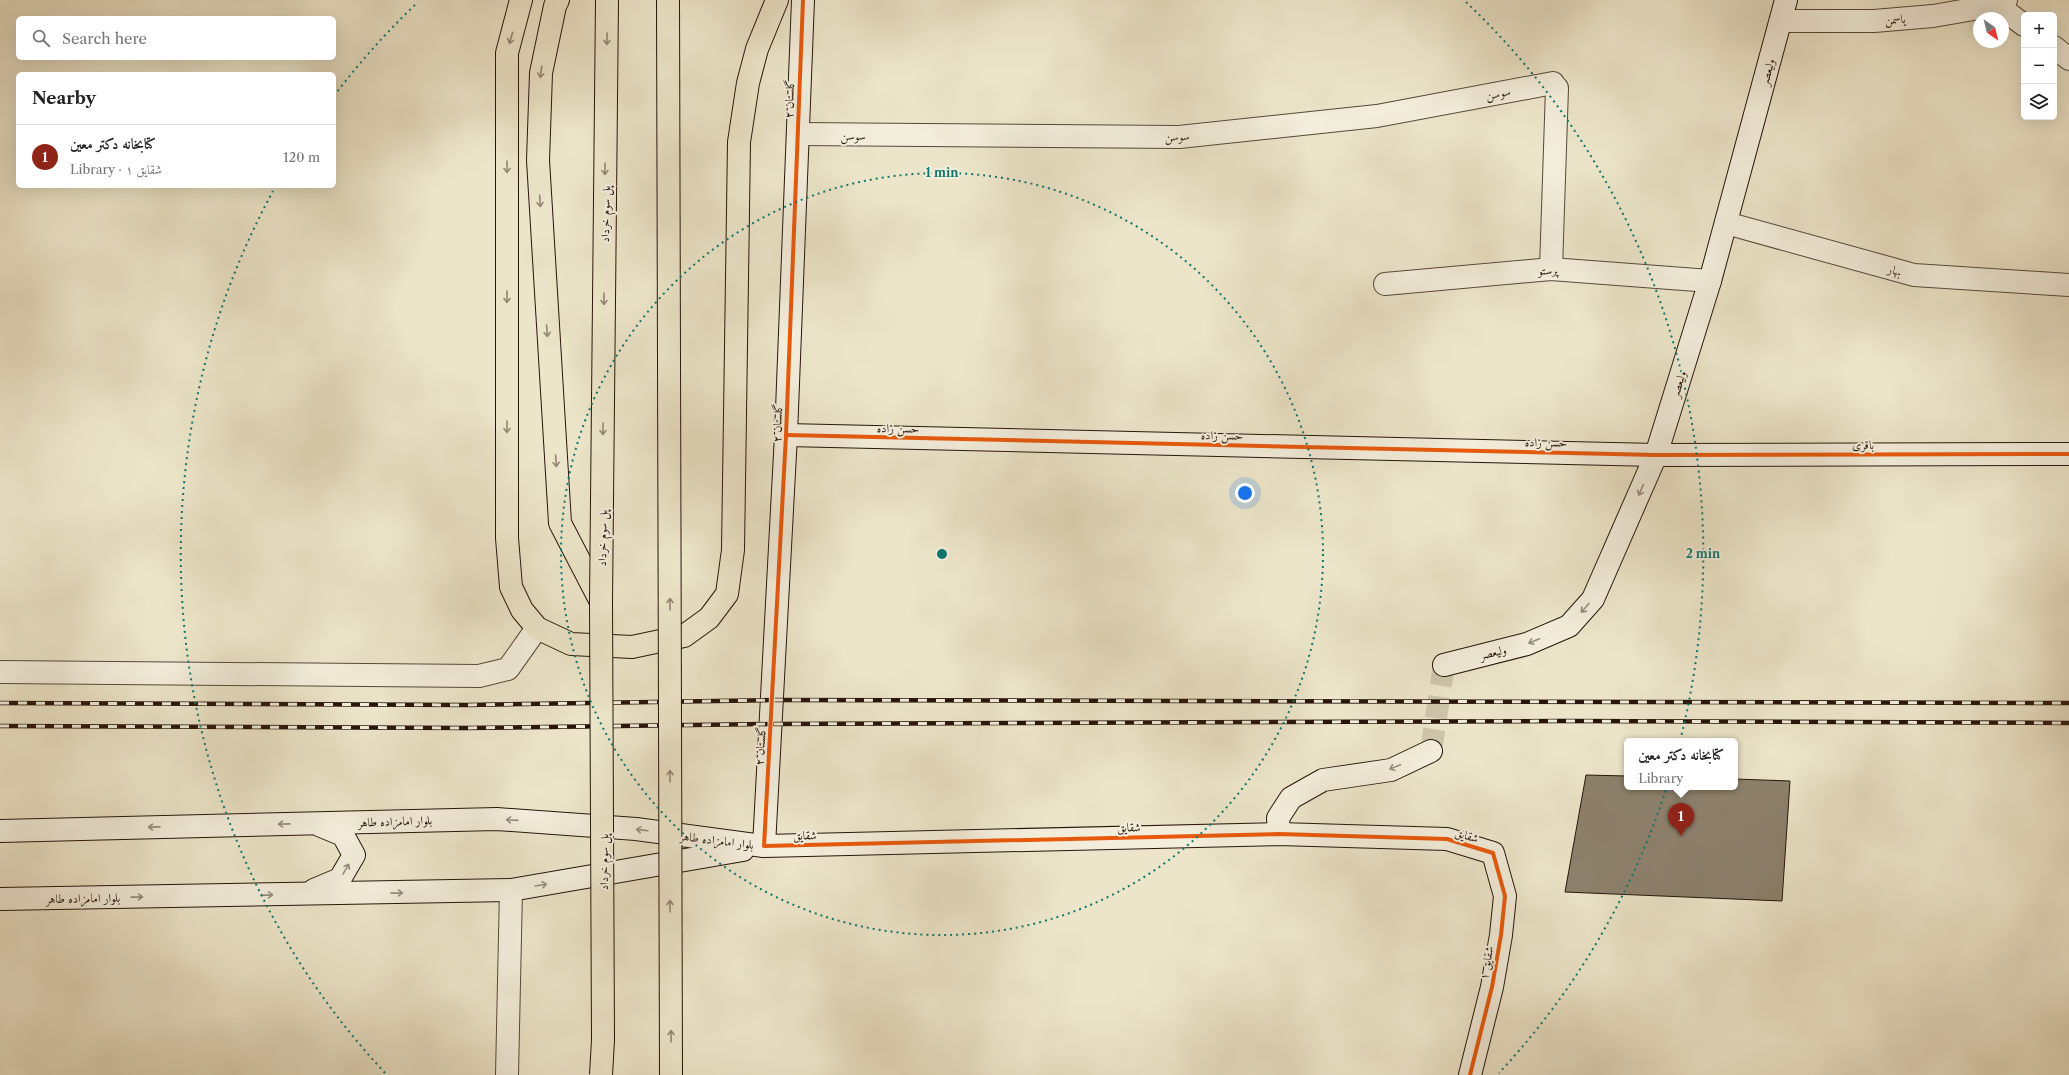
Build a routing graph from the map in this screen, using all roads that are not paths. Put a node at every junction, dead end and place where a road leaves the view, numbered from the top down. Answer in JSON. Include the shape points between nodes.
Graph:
{"nodes":[{"id":1,"x":521,"y":0,"type":"edge"},
{"id":2,"x":558,"y":0,"type":"edge"},
{"id":3,"x":607,"y":0,"type":"edge"},
{"id":4,"x":668,"y":0,"type":"edge"},
{"id":5,"x":778,"y":0,"type":"edge"},
{"id":6,"x":802,"y":0,"type":"edge"},
{"id":7,"x":1786,"y":0,"type":"edge"},
{"id":8,"x":2002,"y":2,"type":"edge"},
{"id":9,"x":1781,"y":21,"type":"junction"},
{"id":10,"x":2021,"y":22,"type":"edge"},
{"id":11,"x":2055,"y":48,"type":"edge"},
{"id":12,"x":2069,"y":58,"type":"edge"},
{"id":13,"x":798,"y":134,"type":"junction"},
{"id":14,"x":1726,"y":223,"type":"junction"},
{"id":15,"x":1551,"y":268,"type":"junction"},
{"id":16,"x":1710,"y":281,"type":"junction"},
{"id":17,"x":1385,"y":284,"type":"dead end"},
{"id":18,"x":2069,"y":285,"type":"edge"},
{"id":19,"x":786,"y":436,"type":"junction"},
{"id":20,"x":2069,"y":454,"type":"edge"},
{"id":21,"x":1656,"y":455,"type":"junction"},
{"id":22,"x":601,"y":602,"type":"junction"},
{"id":23,"x":537,"y":628,"type":"junction"},
{"id":24,"x":1444,"y":665,"type":"dead end"},
{"id":25,"x":0,"y":672,"type":"edge"},
{"id":26,"x":1431,"y":751,"type":"dead end"},
{"id":27,"x":316,"y":823,"type":"junction"},
{"id":28,"x":0,"y":831,"type":"edge"},
{"id":29,"x":1280,"y":834,"type":"junction"},
{"id":30,"x":764,"y":846,"type":"junction"},
{"id":31,"x":1493,"y":853,"type":"joint"},
{"id":32,"x":511,"y":890,"type":"junction"},
{"id":33,"x":302,"y":895,"type":"junction"},
{"id":34,"x":0,"y":899,"type":"edge"},
{"id":35,"x":507,"y":1075,"type":"edge"},
{"id":36,"x":601,"y":1075,"type":"edge"},
{"id":37,"x":671,"y":1075,"type":"edge"},
{"id":38,"x":1470,"y":1075,"type":"edge"}],
"edges":[{"from":1,"to":23,"type":"main road","one_way":true,"via":[[507,52],[507,538],[510,587],[522,610]]},
{"from":2,"to":22,"type":"main road","one_way":true,"via":[[541,73],[538,160],[560,523]]},
{"from":3,"to":22,"type":"main road","name":"پل سوم خرداد","one_way":true,"bridge":true},
{"from":37,"to":4,"type":"main road","one_way":true,"bridge":true},
{"from":5,"to":23,"type":"main road","via":[[757,49],[748,83],[739,142],[733,550],[727,594],[709,618],[684,636],[632,647],[571,644]]},
{"from":6,"to":13,"type":"street","name":"گلستان ۲"},
{"from":7,"to":9,"type":"street","name":"ولیعصر"},
{"from":8,"to":9,"type":"street","name":"یاسمن","via":[[1933,16],[1874,21]]},
{"from":8,"to":10,"type":"street"},
{"from":9,"to":14,"type":"street","name":"ولیعصر"},
{"from":11,"to":12,"type":"street"},
{"from":13,"to":15,"type":"street","name":"سوسن","via":[[1179,137],[1376,116],[1555,86]]},
{"from":13,"to":19,"type":"street","name":"گلستان ۲"},
{"from":14,"to":16,"type":"street","name":"ولیعصر"},
{"from":14,"to":18,"type":"street","name":"بهار","via":[[1914,275]]},
{"from":15,"to":16,"type":"street","name":"پرستو"},
{"from":15,"to":17,"type":"street","name":"پرستو"},
{"from":16,"to":21,"type":"street","name":"ولیعصر"},
{"from":19,"to":21,"type":"street","name":"حسن زاده"},
{"from":19,"to":30,"type":"street","name":"گلستان ۲"},
{"from":20,"to":21,"type":"street","name":"باقری"},
{"from":21,"to":24,"type":"street","name":"ولیعصر","one_way":true,"via":[[1593,599],[1569,626],[1527,644]]},
{"from":22,"to":36,"type":"main road","name":"پل سوم خرداد","bridge":true},
{"from":23,"to":25,"type":"street","via":[[508,669],[479,676]]},
{"from":26,"to":29,"type":"street","one_way":true,"via":[[1391,770],[1322,780],[1291,798],[1278,818]]},
{"from":27,"to":28,"type":"street","name":"بلوار امامزاده طاهر","one_way":true},
{"from":30,"to":27,"type":"street","name":"بلوار امامزاده طاهر","one_way":true,"via":[[636,829],[497,818]]},
{"from":33,"to":27,"type":"street","one_way":true,"via":[[340,879],[354,855],[343,835]]},
{"from":29,"to":30,"type":"street","name":"شقایق"},
{"from":29,"to":31,"type":"street","name":"شقایق","via":[[1447,839]]},
{"from":32,"to":30,"type":"street","name":"بلوار امامزاده طاهر","one_way":true},
{"from":31,"to":38,"type":"street","name":"۱ شقایق","via":[[1505,896],[1501,935],[1492,987]]},
{"from":33,"to":32,"type":"street","name":"بلوار امامزاده طاهر","one_way":true},
{"from":32,"to":35,"type":"street"},
{"from":34,"to":33,"type":"street","name":"بلوار امامزاده طاهر","one_way":true}]}
